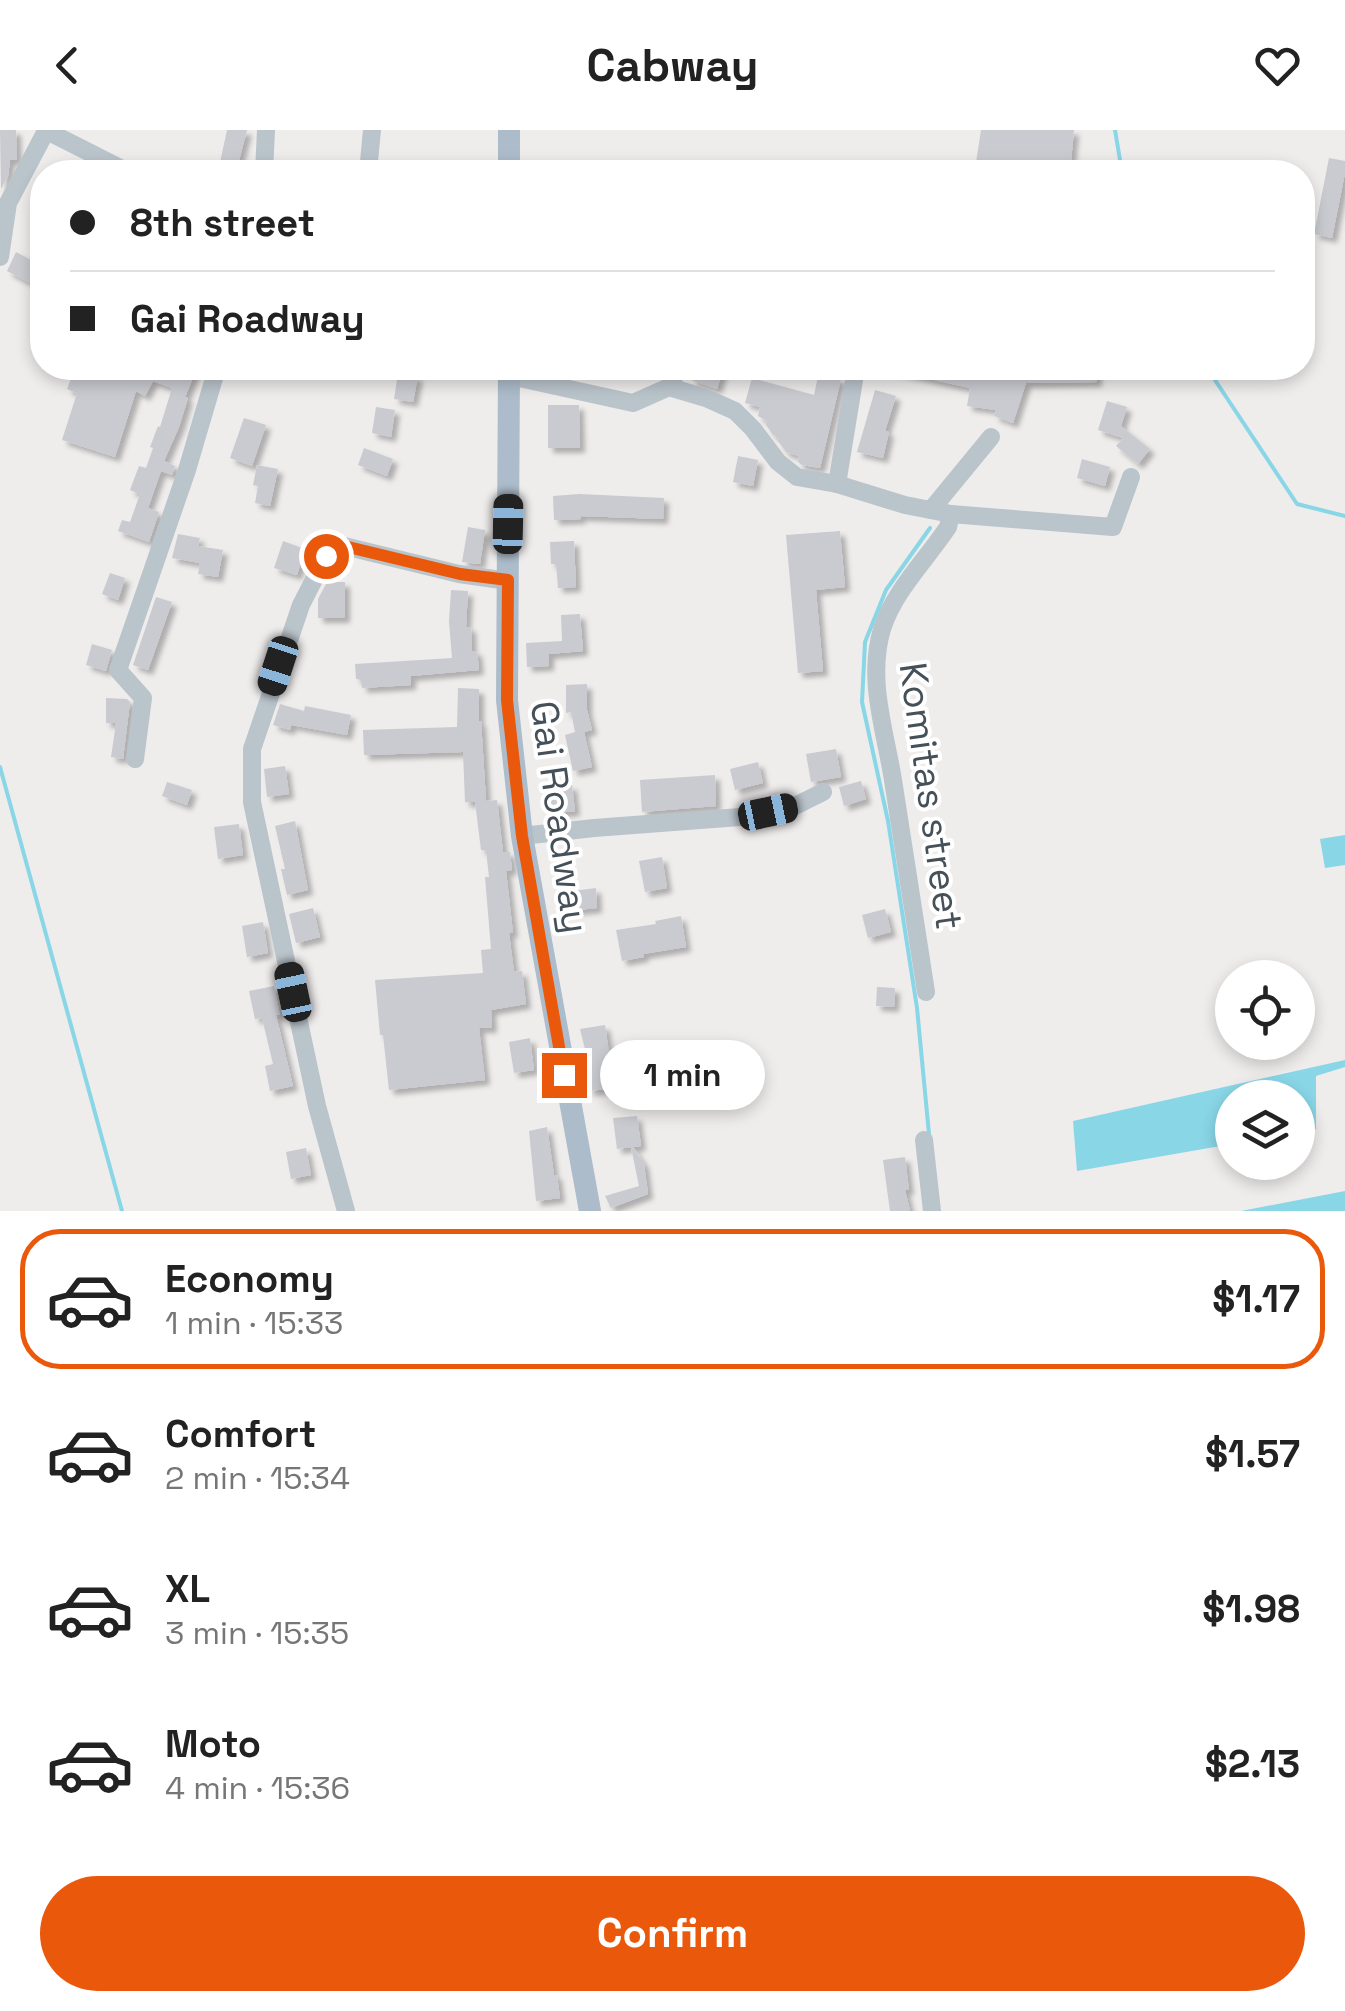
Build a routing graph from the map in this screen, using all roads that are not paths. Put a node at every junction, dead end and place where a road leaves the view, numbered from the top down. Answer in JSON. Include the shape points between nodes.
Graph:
{"nodes":[{"id":1,"x":46,"y":130,"type":"edge"},
{"id":2,"x":266,"y":130,"type":"edge"},
{"id":3,"x":372,"y":130,"type":"edge"},
{"id":4,"x":509,"y":130,"type":"edge"},
{"id":5,"x":30,"y":160,"type":"edge"},
{"id":6,"x":105,"y":160,"type":"edge"},
{"id":7,"x":265,"y":160,"type":"edge"},
{"id":8,"x":369,"y":160,"type":"edge"},
{"id":9,"x":509,"y":160,"type":"edge"},
{"id":10,"x":30,"y":161,"type":"edge"},
{"id":11,"x":0,"y":257,"type":"edge"},
{"id":12,"x":213,"y":380,"type":"edge"},
{"id":13,"x":510,"y":380,"type":"edge"},
{"id":14,"x":542,"y":380,"type":"edge"},
{"id":15,"x":673,"y":380,"type":"edge"},
{"id":16,"x":854,"y":380,"type":"edge"},
{"id":17,"x":669,"y":387,"type":"junction"},
{"id":18,"x":991,"y":437,"type":"dead end"},
{"id":19,"x":1132,"y":477,"type":"dead end"},
{"id":20,"x":837,"y":484,"type":"junction"},
{"id":21,"x":931,"y":510,"type":"junction"},
{"id":22,"x":951,"y":514,"type":"junction"},
{"id":23,"x":508,"y":580,"type":"junction"},
{"id":24,"x":134,"y":759,"type":"dead end"},
{"id":25,"x":823,"y":792,"type":"dead end"},
{"id":26,"x":522,"y":836,"type":"junction"},
{"id":27,"x":926,"y":992,"type":"dead end"},
{"id":28,"x":924,"y":1140,"type":"dead end"},
{"id":29,"x":346,"y":1211,"type":"edge"},
{"id":30,"x":590,"y":1211,"type":"edge"},
{"id":31,"x":932,"y":1211,"type":"edge"}],
"edges":[{"from":1,"to":5,"type":"street"},
{"from":1,"to":6,"type":"street"},
{"from":2,"to":7,"type":"street"},
{"from":3,"to":8,"type":"street"},
{"from":4,"to":9,"type":"main road"},
{"from":10,"to":11,"type":"street","via":[[8,203]]},
{"from":12,"to":24,"type":"street","via":[[118,670],[143,698]]},
{"from":13,"to":23,"type":"main road","name":"Gai Roadway"},
{"from":14,"to":17,"type":"street","via":[[633,403]]},
{"from":15,"to":17,"type":"street"},
{"from":16,"to":20,"type":"street"},
{"from":17,"to":20,"type":"street","via":[[736,411],[797,476]]},
{"from":18,"to":21,"type":"street"},
{"from":19,"to":22,"type":"street","via":[[1113,527]]},
{"from":20,"to":21,"type":"street"},
{"from":21,"to":22,"type":"street"},
{"from":22,"to":27,"type":"street","name":"Komitas street","via":[[899,594],[882,628],[876,662]]},
{"from":23,"to":26,"type":"main road","name":"Gai Roadway","via":[[507,700]]},
{"from":23,"to":29,"type":"street","via":[[335,548],[302,605],[252,749],[252,802]]},
{"from":25,"to":26,"type":"street","via":[[796,806],[740,818]]},
{"from":26,"to":30,"type":"main road","name":"Gai Roadway"},
{"from":28,"to":31,"type":"street"}]}
